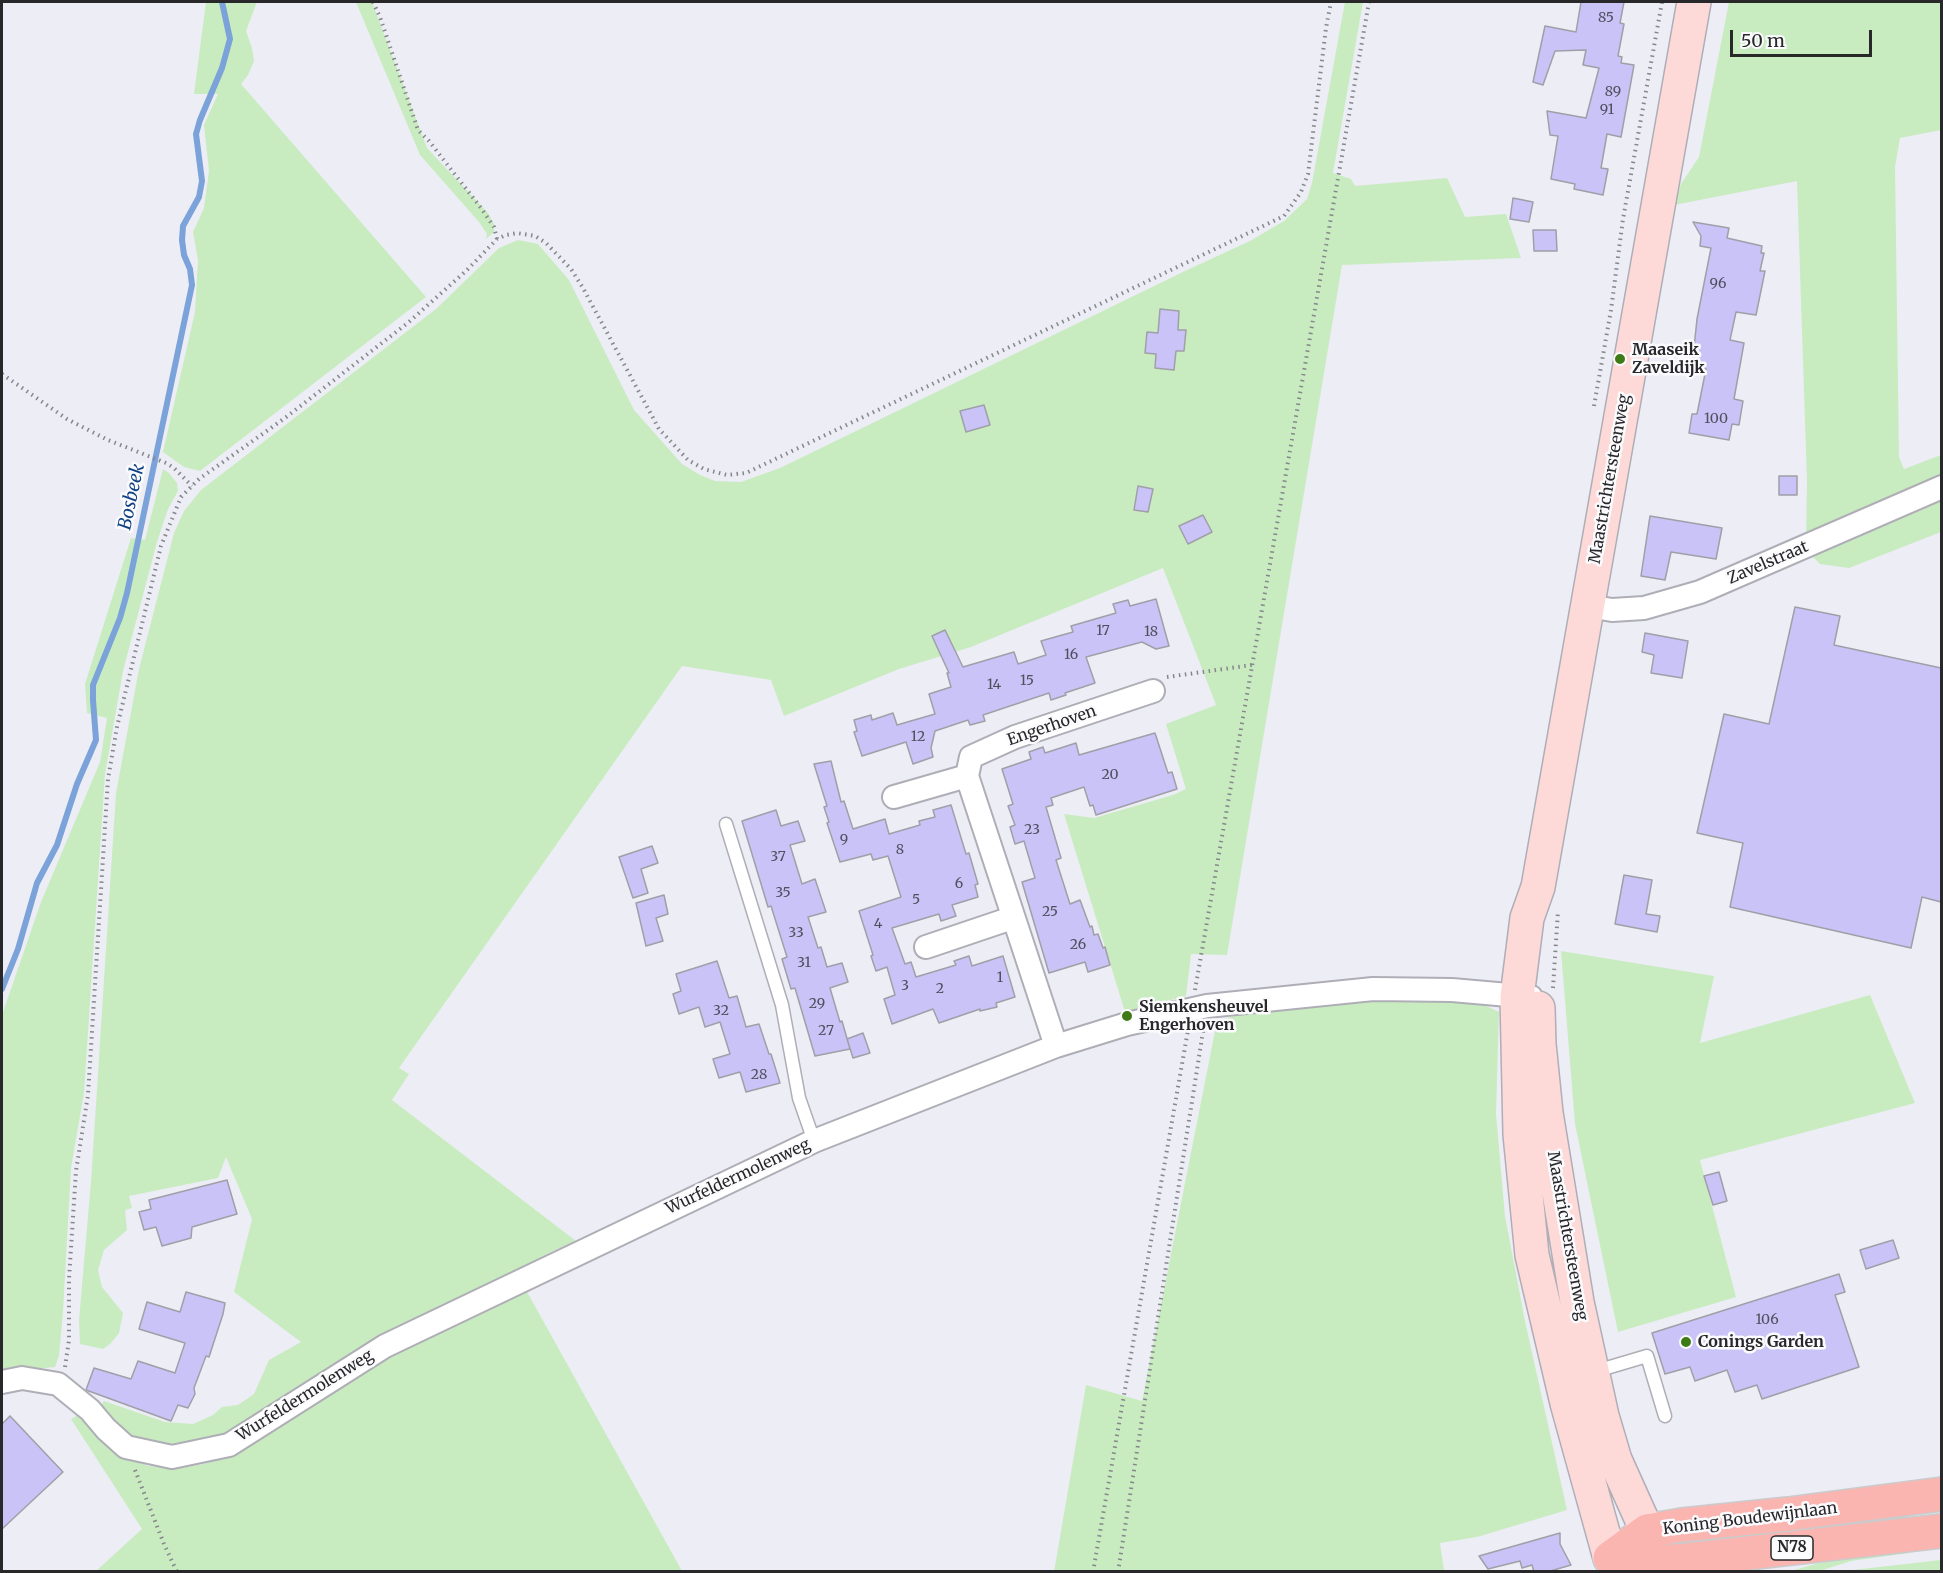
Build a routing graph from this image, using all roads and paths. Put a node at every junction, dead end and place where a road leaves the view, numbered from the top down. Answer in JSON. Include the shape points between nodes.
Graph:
{"nodes":[{"id":1,"x":373,"y":2,"type":"edge"},
{"id":2,"x":1331,"y":2,"type":"edge"},
{"id":3,"x":1369,"y":2,"type":"edge"},
{"id":4,"x":1662,"y":2,"type":"edge"},
{"id":5,"x":1694,"y":2,"type":"edge"},
{"id":6,"x":496,"y":239,"type":"junction"},
{"id":7,"x":2,"y":374,"type":"edge"},
{"id":8,"x":1593,"y":413,"type":"dead end"},
{"id":9,"x":192,"y":486,"type":"junction"},
{"id":10,"x":1941,"y":487,"type":"edge"},
{"id":11,"x":1588,"y":606,"type":"junction"},
{"id":12,"x":1252,"y":664,"type":"junction"},
{"id":13,"x":1153,"y":691,"type":"joint"},
{"id":14,"x":967,"y":776,"type":"junction"},
{"id":15,"x":894,"y":797,"type":"dead end"},
{"id":16,"x":726,"y":824,"type":"dead end"},
{"id":17,"x":1012,"y":918,"type":"junction"},
{"id":18,"x":926,"y":947,"type":"dead end"},
{"id":19,"x":1527,"y":997,"type":"junction"},
{"id":20,"x":1200,"y":1007,"type":"junction"},
{"id":21,"x":1056,"y":1046,"type":"junction"},
{"id":22,"x":1534,"y":1132,"type":"junction"},
{"id":23,"x":814,"y":1141,"type":"junction"},
{"id":24,"x":1592,"y":1372,"type":"junction"},
{"id":25,"x":2,"y":1382,"type":"edge"},
{"id":26,"x":58,"y":1384,"type":"junction"},
{"id":27,"x":1665,"y":1416,"type":"dead end"},
{"id":28,"x":126,"y":1447,"type":"junction"},
{"id":29,"x":1941,"y":1494,"type":"edge"},
{"id":30,"x":1647,"y":1531,"type":"junction"},
{"id":31,"x":1933,"y":1532,"type":"edge"},
{"id":32,"x":1612,"y":1565,"type":"edge"},
{"id":33,"x":1661,"y":1567,"type":"edge"},
{"id":34,"x":177,"y":1572,"type":"edge"},
{"id":35,"x":1093,"y":1572,"type":"edge"},
{"id":36,"x":1118,"y":1572,"type":"edge"},
{"id":37,"x":1769,"y":1572,"type":"edge"}],
"edges":[{"from":1,"to":6,"type":"path","via":[[418,130],[482,208],[494,227]]},
{"from":2,"to":6,"type":"path","via":[[1308,174],[1284,216],[746,473],[727,475],[704,469],[688,460],[659,429],[583,288],[546,243],[535,236],[517,233]]},
{"from":3,"to":12,"type":"path"},
{"from":4,"to":8,"type":"path","name":"Maastrichtersteenweg"},
{"from":5,"to":11,"type":"main road","name":"Maastrichtersteenweg"},
{"from":6,"to":9,"type":"path","via":[[409,322]]},
{"from":7,"to":9,"type":"path","via":[[67,419],[166,463]]},
{"from":9,"to":26,"type":"path","via":[[181,497],[161,546],[108,779],[88,1095],[75,1171],[69,1340]]},
{"from":10,"to":11,"type":"street","name":"Zavelstraat","via":[[1700,592],[1644,608],[1612,610]]},
{"from":11,"to":19,"type":"main road","name":"Maastrichtersteenweg","via":[[1538,887],[1527,918]]},
{"from":12,"to":13,"type":"path","via":[[1165,678]]},
{"from":12,"to":20,"type":"path"},
{"from":13,"to":14,"type":"street","name":"Engerhoven","via":[[1015,737],[971,757]]},
{"from":14,"to":15,"type":"street"},
{"from":14,"to":17,"type":"street"},
{"from":16,"to":23,"type":"lane","via":[[782,1005],[799,1098]]},
{"from":17,"to":18,"type":"street"},
{"from":17,"to":21,"type":"street"},
{"from":19,"to":20,"type":"street","name":"Wurfeldermolenweg","via":[[1452,990],[1373,990]]},
{"from":19,"to":22,"type":"main road","name":"Maastrichtersteenweg","via":[[1539,1044]]},
{"from":20,"to":21,"type":"street","name":"Wurfeldermolenweg"},
{"from":20,"to":35,"type":"path"},
{"from":20,"to":36,"type":"path"},
{"from":21,"to":23,"type":"street","name":"Wurfeldermolenweg"},
{"from":22,"to":24,"type":"main road","name":"Maastrichtersteenweg"},
{"from":22,"to":32,"type":"main road","name":"Maastrichtersteenweg","via":[[1532,1255],[1567,1403]]},
{"from":23,"to":28,"type":"street","name":"Wurfeldermolenweg","via":[[385,1346],[229,1445],[172,1457]]},
{"from":24,"to":27,"type":"lane","via":[[1647,1356]]},
{"from":24,"to":30,"type":"main road","name":"Maastrichtersteenweg","via":[[1615,1460]]},
{"from":25,"to":26,"type":"street","via":[[22,1378]]},
{"from":26,"to":28,"type":"street"},
{"from":28,"to":34,"type":"path"},
{"from":29,"to":30,"type":"main road","name":"Koning Boudewijnlaan","number":"N78"},
{"from":30,"to":32,"type":"main road","name":"Koning Boudewijnlaan","number":"N78"},
{"from":30,"to":33,"type":"main road","name":"Maastrichtersteenweg"},
{"from":31,"to":33,"type":"main road","name":"Koning Boudewijnlaan","number":"N78"},
{"from":31,"to":37,"type":"main road","via":[[1797,1560]]},
{"from":32,"to":33,"type":"main road","name":"Koning Boudewijnlaan","number":"N78"}]}
